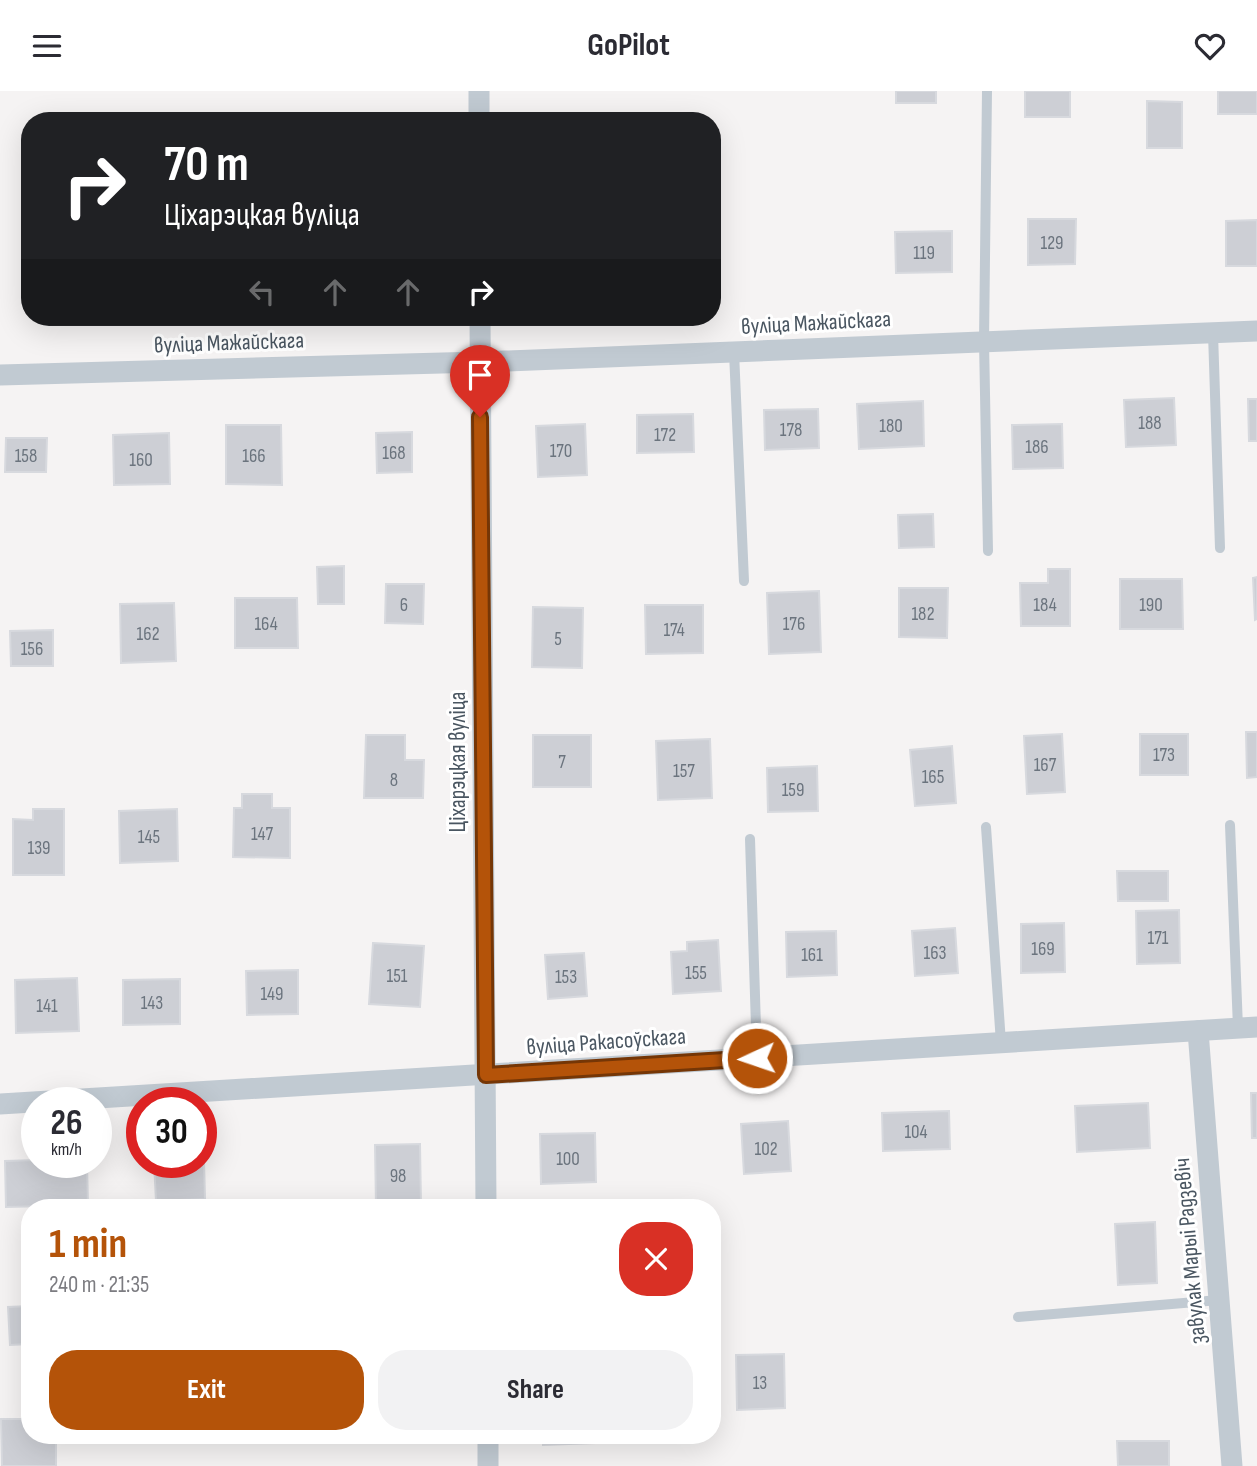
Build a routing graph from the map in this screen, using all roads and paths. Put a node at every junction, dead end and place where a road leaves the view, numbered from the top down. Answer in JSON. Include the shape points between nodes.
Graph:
{"nodes":[{"id":1,"x":479,"y":91,"type":"edge"},
{"id":2,"x":987,"y":91,"type":"edge"},
{"id":3,"x":479,"y":112,"type":"edge"},
{"id":4,"x":480,"y":326,"type":"edge"},
{"id":5,"x":1257,"y":331,"type":"edge"},
{"id":6,"x":1213,"y":333,"type":"junction"},
{"id":7,"x":984,"y":341,"type":"junction"},
{"id":8,"x":734,"y":352,"type":"junction"},
{"id":9,"x":480,"y":362,"type":"junction"},
{"id":10,"x":0,"y":375,"type":"edge"},
{"id":11,"x":1220,"y":548,"type":"dead end"},
{"id":12,"x":988,"y":551,"type":"dead end"},
{"id":13,"x":744,"y":581,"type":"dead end"},
{"id":14,"x":1230,"y":825,"type":"dead end"},
{"id":15,"x":986,"y":827,"type":"dead end"},
{"id":16,"x":750,"y":839,"type":"dead end"},
{"id":17,"x":1248,"y":1028,"type":"edge"},
{"id":18,"x":1198,"y":1031,"type":"junction"},
{"id":19,"x":1001,"y":1043,"type":"junction"},
{"id":20,"x":757,"y":1058,"type":"junction"},
{"id":21,"x":486,"y":1075,"type":"junction"},
{"id":22,"x":0,"y":1104,"type":"edge"},
{"id":23,"x":486,"y":1199,"type":"edge"},
{"id":24,"x":1219,"y":1300,"type":"junction"},
{"id":25,"x":1018,"y":1317,"type":"dead end"},
{"id":26,"x":488,"y":1444,"type":"edge"},
{"id":27,"x":488,"y":1466,"type":"edge"},
{"id":28,"x":1232,"y":1466,"type":"edge"}],
"edges":[{"from":1,"to":3,"type":"street"},
{"from":2,"to":7,"type":"lane"},
{"from":4,"to":9,"type":"street","name":"Ціхарэцкая вуліца"},
{"from":5,"to":6,"type":"street","name":"вуліца Мажайскага"},
{"from":6,"to":7,"type":"street","name":"вуліца Мажайскага"},
{"from":6,"to":11,"type":"lane"},
{"from":7,"to":8,"type":"street","name":"вуліца Мажайскага"},
{"from":7,"to":12,"type":"lane"},
{"from":8,"to":9,"type":"street","name":"вуліца Мажайскага"},
{"from":8,"to":13,"type":"lane"},
{"from":9,"to":10,"type":"street","name":"вуліца Мажайскага"},
{"from":9,"to":21,"type":"street","name":"Ціхарэцкая вуліца"},
{"from":14,"to":17,"type":"lane"},
{"from":15,"to":19,"type":"lane"},
{"from":16,"to":20,"type":"lane"},
{"from":17,"to":18,"type":"street","name":"вуліца Ракасоўскага"},
{"from":18,"to":19,"type":"street","name":"вуліца Ракасоўскага"},
{"from":18,"to":24,"type":"street","name":"завулак Марыі Радзевіч"},
{"from":19,"to":20,"type":"street","name":"вуліца Ракасоўскага"},
{"from":20,"to":21,"type":"street","name":"вуліца Ракасоўскага"},
{"from":21,"to":22,"type":"street","name":"вуліца Ракасоўскага"},
{"from":21,"to":23,"type":"street","name":"Ціхарэцкая вуліца"},
{"from":24,"to":25,"type":"lane"},
{"from":24,"to":28,"type":"street","name":"завулак Марыі Радзевіч"},
{"from":26,"to":27,"type":"street"}]}
